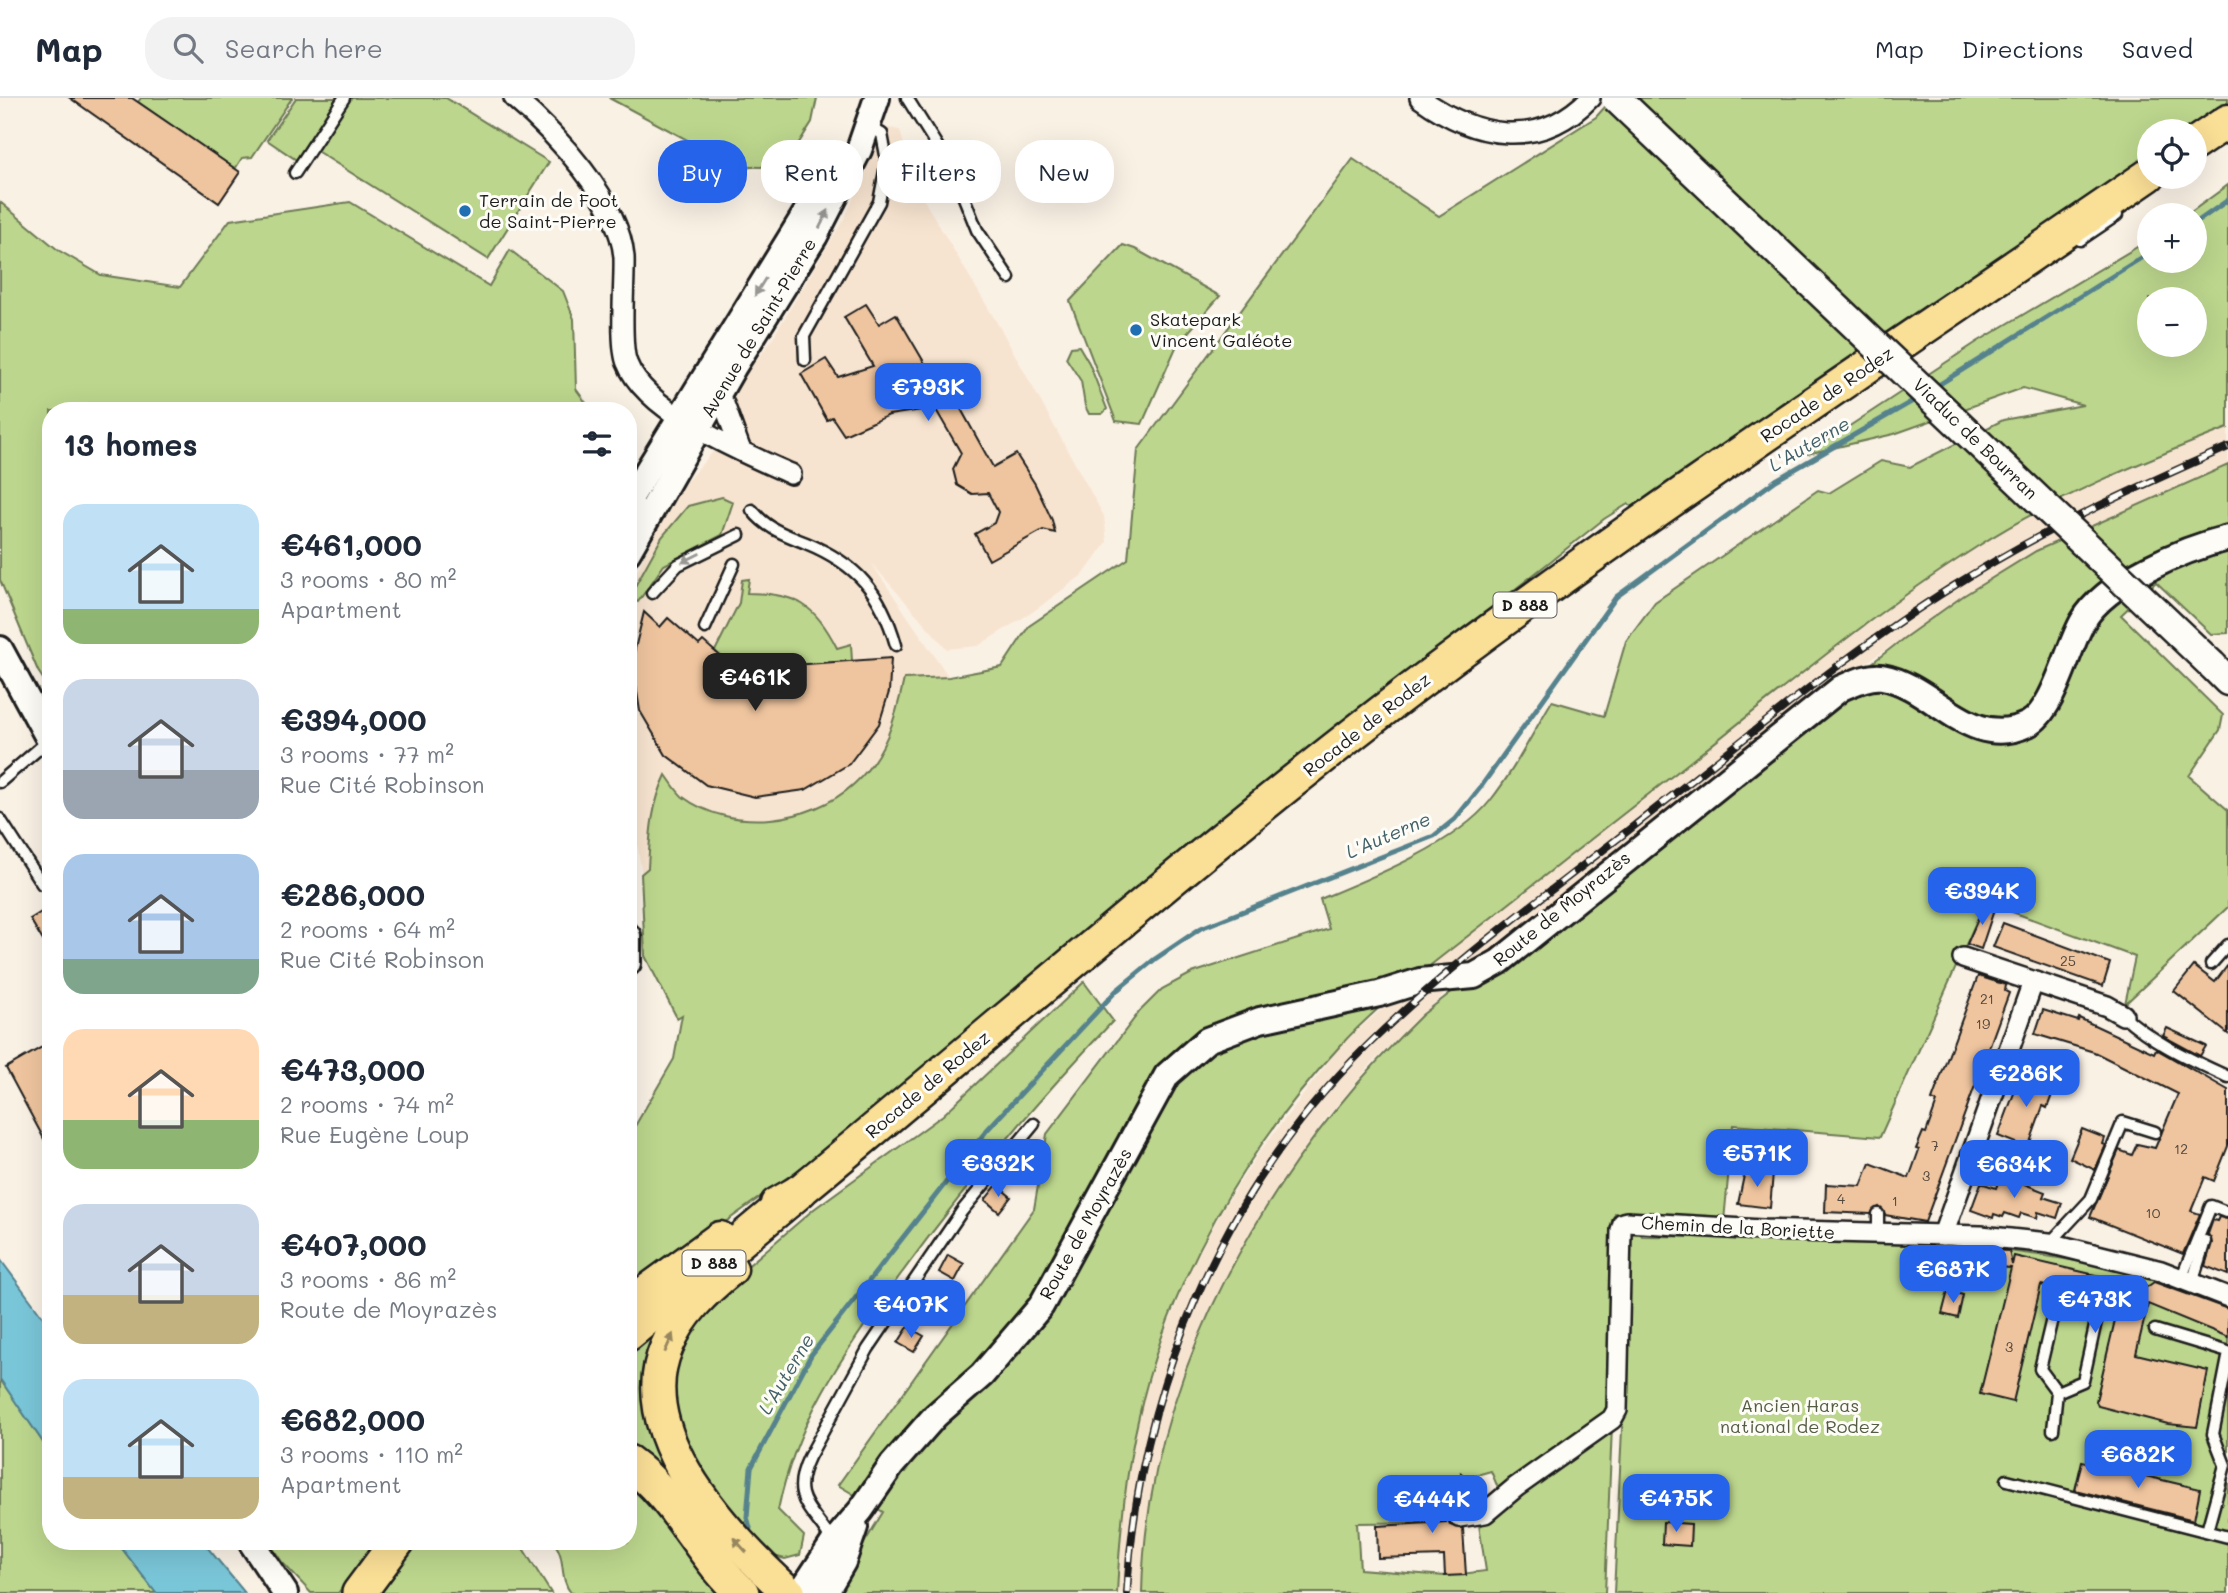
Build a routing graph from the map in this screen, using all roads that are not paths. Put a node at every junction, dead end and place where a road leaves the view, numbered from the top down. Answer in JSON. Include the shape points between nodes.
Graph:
{"nodes":[{"id":1,"x":344,"y":98,"type":"edge"},
{"id":2,"x":514,"y":98,"type":"edge"},
{"id":3,"x":861,"y":98,"type":"edge"},
{"id":4,"x":877,"y":98,"type":"edge"},
{"id":5,"x":907,"y":98,"type":"edge"},
{"id":6,"x":1420,"y":98,"type":"edge"},
{"id":7,"x":1590,"y":98,"type":"edge"},
{"id":8,"x":1616,"y":98,"type":"edge"},
{"id":9,"x":2228,"y":121,"type":"edge"},
{"id":10,"x":868,"y":126,"type":"junction"},
{"id":11,"x":2207,"y":135,"type":"edge"},
{"id":12,"x":295,"y":173,"type":"dead end"},
{"id":13,"x":2137,"y":185,"type":"edge"},
{"id":14,"x":2140,"y":189,"type":"edge"},
{"id":15,"x":2068,"y":247,"type":"dead end"},
{"id":16,"x":2048,"y":257,"type":"dead end"},
{"id":17,"x":1009,"y":278,"type":"dead end"},
{"id":18,"x":1997,"y":278,"type":"junction"},
{"id":19,"x":805,"y":359,"type":"dead end"},
{"id":20,"x":706,"y":394,"type":"junction"},
{"id":21,"x":689,"y":422,"type":"junction"},
{"id":22,"x":741,"y":451,"type":"junction"},
{"id":23,"x":791,"y":474,"type":"dead end"},
{"id":24,"x":637,"y":490,"type":"edge"},
{"id":25,"x":637,"y":507,"type":"edge"},
{"id":26,"x":752,"y":510,"type":"dead end"},
{"id":27,"x":637,"y":533,"type":"edge"},
{"id":28,"x":739,"y":535,"type":"dead end"},
{"id":29,"x":2228,"y":538,"type":"edge"},
{"id":30,"x":734,"y":564,"type":"dead end"},
{"id":31,"x":652,"y":593,"type":"dead end"},
{"id":32,"x":705,"y":628,"type":"dead end"},
{"id":33,"x":897,"y":645,"type":"dead end"},
{"id":34,"x":0,"y":649,"type":"edge"},
{"id":35,"x":2220,"y":673,"type":"edge"},
{"id":36,"x":42,"y":727,"type":"edge"},
{"id":37,"x":42,"y":748,"type":"edge"},
{"id":38,"x":0,"y":782,"type":"edge"},
{"id":39,"x":0,"y":819,"type":"edge"},
{"id":40,"x":42,"y":884,"type":"dead end"},
{"id":41,"x":2228,"y":945,"type":"edge"},
{"id":42,"x":1964,"y":958,"type":"dead end"},
{"id":43,"x":2211,"y":964,"type":"dead end"},
{"id":44,"x":2033,"y":982,"type":"junction"},
{"id":45,"x":2123,"y":1015,"type":"joint"},
{"id":46,"x":2228,"y":1077,"type":"edge"},
{"id":47,"x":934,"y":1080,"type":"junction"},
{"id":48,"x":1034,"y":1124,"type":"dead end"},
{"id":49,"x":2155,"y":1132,"type":"dead end"},
{"id":50,"x":800,"y":1191,"type":"junction"},
{"id":51,"x":2226,"y":1212,"type":"dead end"},
{"id":52,"x":1878,"y":1214,"type":"dead end"},
{"id":53,"x":1878,"y":1235,"type":"junction"},
{"id":54,"x":1943,"y":1235,"type":"junction"},
{"id":55,"x":2205,"y":1241,"type":"dead end"},
{"id":56,"x":2049,"y":1243,"type":"junction"},
{"id":57,"x":2187,"y":1281,"type":"junction"},
{"id":58,"x":2228,"y":1297,"type":"edge"},
{"id":59,"x":637,"y":1298,"type":"edge"},
{"id":60,"x":637,"y":1327,"type":"edge"},
{"id":61,"x":2155,"y":1330,"type":"dead end"},
{"id":62,"x":2228,"y":1352,"type":"edge"},
{"id":63,"x":2228,"y":1357,"type":"edge"},
{"id":64,"x":2057,"y":1392,"type":"junction"},
{"id":65,"x":2053,"y":1430,"type":"dead end"},
{"id":66,"x":637,"y":1469,"type":"edge"},
{"id":67,"x":2007,"y":1480,"type":"dead end"},
{"id":68,"x":861,"y":1510,"type":"junction"},
{"id":69,"x":1459,"y":1517,"type":"dead end"},
{"id":70,"x":2207,"y":1531,"type":"junction"},
{"id":71,"x":2228,"y":1536,"type":"edge"},
{"id":72,"x":833,"y":1543,"type":"junction"},
{"id":73,"x":256,"y":1550,"type":"edge"},
{"id":74,"x":401,"y":1550,"type":"edge"},
{"id":75,"x":377,"y":1567,"type":"edge"},
{"id":76,"x":739,"y":1591,"type":"edge"},
{"id":77,"x":285,"y":1593,"type":"edge"},
{"id":78,"x":789,"y":1593,"type":"edge"},
{"id":79,"x":800,"y":1593,"type":"edge"},
{"id":80,"x":825,"y":1593,"type":"edge"}],
"edges":[{"from":1,"to":12,"type":"lane"},
{"from":2,"to":21,"type":"street","via":[[584,169],[609,213],[624,254],[626,361],[641,387]]},
{"from":3,"to":20,"type":"street","name":"Avenue de Saint-Pierre","one_way":true,"via":[[834,166],[739,322]]},
{"from":4,"to":10,"type":"street","name":"Avenue de Saint-Pierre"},
{"from":5,"to":17,"type":"lane","via":[[954,173],[977,230]]},
{"from":6,"to":7,"type":"street","via":[[1457,123],[1502,134],[1550,126]]},
{"from":8,"to":35,"type":"main road","name":"Viaduc de Bourran","bridge":true},
{"from":9,"to":11,"type":"main road"},
{"from":10,"to":19,"type":"lane","via":[[882,134],[887,161],[879,202],[804,336]]},
{"from":20,"to":10,"type":"street","name":"Avenue de Saint-Pierre","one_way":true,"via":[[815,236]]},
{"from":13,"to":18,"type":"main road","name":"Rocade de Rodez","number":"D 888"},
{"from":14,"to":15,"type":"lane","via":[[2099,230]]},
{"from":16,"to":18,"type":"lane"},
{"from":18,"to":47,"type":"main road","name":"Rocade de Rodez","number":"D 888","via":[[1450,660]]},
{"from":20,"to":21,"type":"street","name":"Avenue de Saint-Pierre"},
{"from":20,"to":22,"type":"street","via":[[724,404]]},
{"from":21,"to":22,"type":"street"},
{"from":21,"to":24,"type":"street","name":"Avenue de Saint-Pierre"},
{"from":21,"to":25,"type":"lane"},
{"from":21,"to":27,"type":"street","name":"Avenue de Saint-Pierre"},
{"from":22,"to":23,"type":"street"},
{"from":26,"to":33,"type":"lane","via":[[776,532],[854,568],[885,612]]},
{"from":28,"to":31,"type":"lane","one_way":true,"via":[[678,565]]},
{"from":29,"to":68,"type":"street","name":"Route de Moyrazès","via":[[2151,567],[2108,590],[2083,620],[2048,700],[2032,722],[1994,732],[1974,728],[1907,687],[1881,677],[1858,681],[1841,688],[1499,962],[1474,976],[1420,981],[1260,1020],[1207,1040],[1167,1074],[1041,1306],[982,1375],[935,1416]]},
{"from":30,"to":32,"type":"lane"},
{"from":34,"to":36,"type":"street"},
{"from":37,"to":38,"type":"lane"},
{"from":39,"to":40,"type":"lane"},
{"from":41,"to":43,"type":"lane"},
{"from":42,"to":44,"type":"street"},
{"from":44,"to":45,"type":"street"},
{"from":44,"to":54,"type":"street"},
{"from":45,"to":46,"type":"lane","via":[[2173,1051]]},
{"from":47,"to":50,"type":"main road","name":"Rocade de Rodez","number":"D 888"},
{"from":78,"to":47,"type":"main road","one_way":true,"via":[[733,1536],[683,1472],[659,1410],[661,1366],[676,1329],[702,1293],[928,1105]]},
{"from":48,"to":72,"type":"lane","via":[[962,1211],[876,1338],[808,1457],[799,1489],[803,1502]]},
{"from":49,"to":56,"type":"lane","via":[[2123,1122],[2091,1199]]},
{"from":50,"to":59,"type":"main road","via":[[736,1225]]},
{"from":50,"to":60,"type":"highway","name":"Rocade de Rodez","number":"D 888"},
{"from":51,"to":57,"type":"lane","via":[[2211,1206]]},
{"from":52,"to":53,"type":"lane"},
{"from":53,"to":54,"type":"street","name":"Chemin de la Boriette"},
{"from":53,"to":69,"type":"street","name":"Chemin de la Boriette","via":[[1623,1223],[1617,1410],[1612,1419],[1485,1513]]},
{"from":54,"to":56,"type":"street","name":"Chemin de la Boriette"},
{"from":55,"to":57,"type":"lane"},
{"from":56,"to":57,"type":"street","name":"Chemin de la Boriette"},
{"from":57,"to":58,"type":"street","name":"Chemin de la Boriette"},
{"from":61,"to":62,"type":"lane"},
{"from":63,"to":70,"type":"lane","via":[[2213,1434],[2225,1465]]},
{"from":64,"to":64,"type":"lane","via":[[2083,1381],[2097,1317],[2055,1307],[2040,1369]]},
{"from":64,"to":65,"type":"lane"},
{"from":66,"to":76,"type":"highway","via":[[687,1522]]},
{"from":67,"to":70,"type":"lane"},
{"from":68,"to":72,"type":"street","name":"Route de Moyrazès"},
{"from":68,"to":80,"type":"street","name":"Route de Moyrazès","via":[[843,1562]]},
{"from":70,"to":71,"type":"lane"},
{"from":72,"to":79,"type":"street","name":"Route de Moyrazès"},
{"from":73,"to":77,"type":"street"},
{"from":74,"to":75,"type":"highway"}]}
